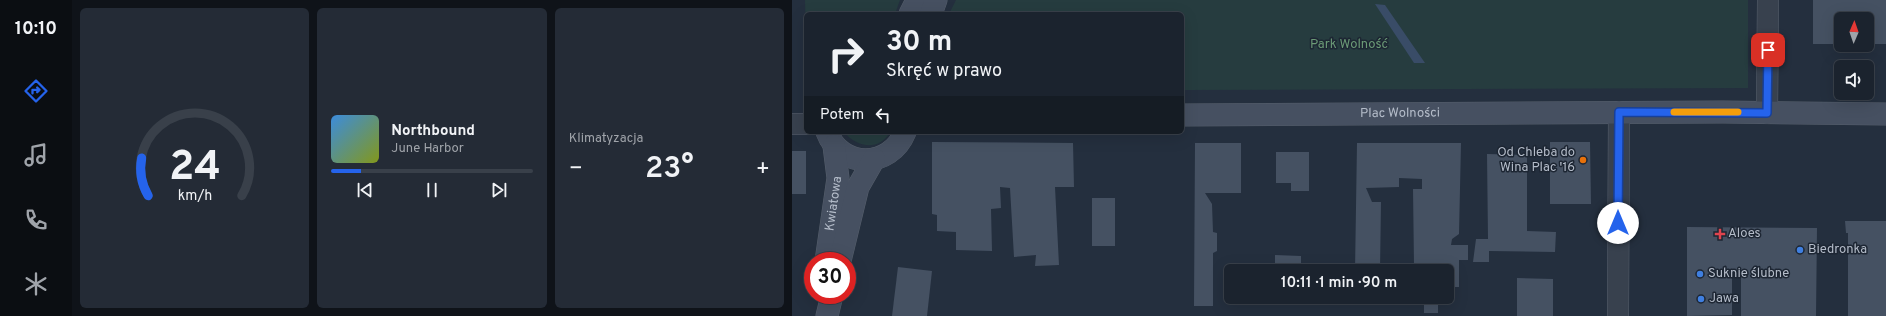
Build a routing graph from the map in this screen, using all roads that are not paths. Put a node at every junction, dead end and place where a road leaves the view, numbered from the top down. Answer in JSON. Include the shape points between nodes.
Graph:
{"nodes":[{"id":1,"x":917,"y":0,"type":"edge"},
{"id":2,"x":936,"y":0,"type":"edge"},
{"id":3,"x":1768,"y":0,"type":"edge"},
{"id":4,"x":911,"y":12,"type":"edge"},
{"id":5,"x":932,"y":12,"type":"edge"},
{"id":6,"x":1619,"y":112,"type":"junction"},
{"id":7,"x":1767,"y":113,"type":"junction"},
{"id":8,"x":1886,"y":114,"type":"edge"},
{"id":9,"x":1184,"y":115,"type":"edge"},
{"id":10,"x":792,"y":124,"type":"edge"},
{"id":11,"x":804,"y":124,"type":"edge"},
{"id":12,"x":905,"y":134,"type":"edge"},
{"id":13,"x":830,"y":139,"type":"edge"},
{"id":14,"x":874,"y":159,"type":"junction"},
{"id":15,"x":827,"y":252,"type":"edge"},
{"id":16,"x":842,"y":252,"type":"edge"},
{"id":17,"x":823,"y":304,"type":"edge"},
{"id":18,"x":830,"y":304,"type":"edge"},
{"id":19,"x":822,"y":316,"type":"edge"},
{"id":20,"x":827,"y":316,"type":"edge"},
{"id":21,"x":1618,"y":316,"type":"edge"}],
"edges":[{"from":1,"to":4,"type":"street"},
{"from":2,"to":5,"type":"street"},
{"from":3,"to":7,"type":"street"},
{"from":6,"to":7,"type":"street","name":"Plac Wolności"},
{"from":6,"to":9,"type":"street","name":"Plac Wolności"},
{"from":6,"to":21,"type":"street"},
{"from":7,"to":8,"type":"street","name":"Plac Wolności"},
{"from":10,"to":11,"type":"street"},
{"from":12,"to":14,"type":"street","via":[[893,150]]},
{"from":13,"to":14,"type":"street","via":[[852,158]]},
{"from":13,"to":15,"type":"street","name":"Kwiatowa","via":[[838,178]]},
{"from":14,"to":16,"type":"street","name":"Kwiatowa","via":[[858,187]]},
{"from":17,"to":19,"type":"street"},
{"from":18,"to":20,"type":"street"}]}
